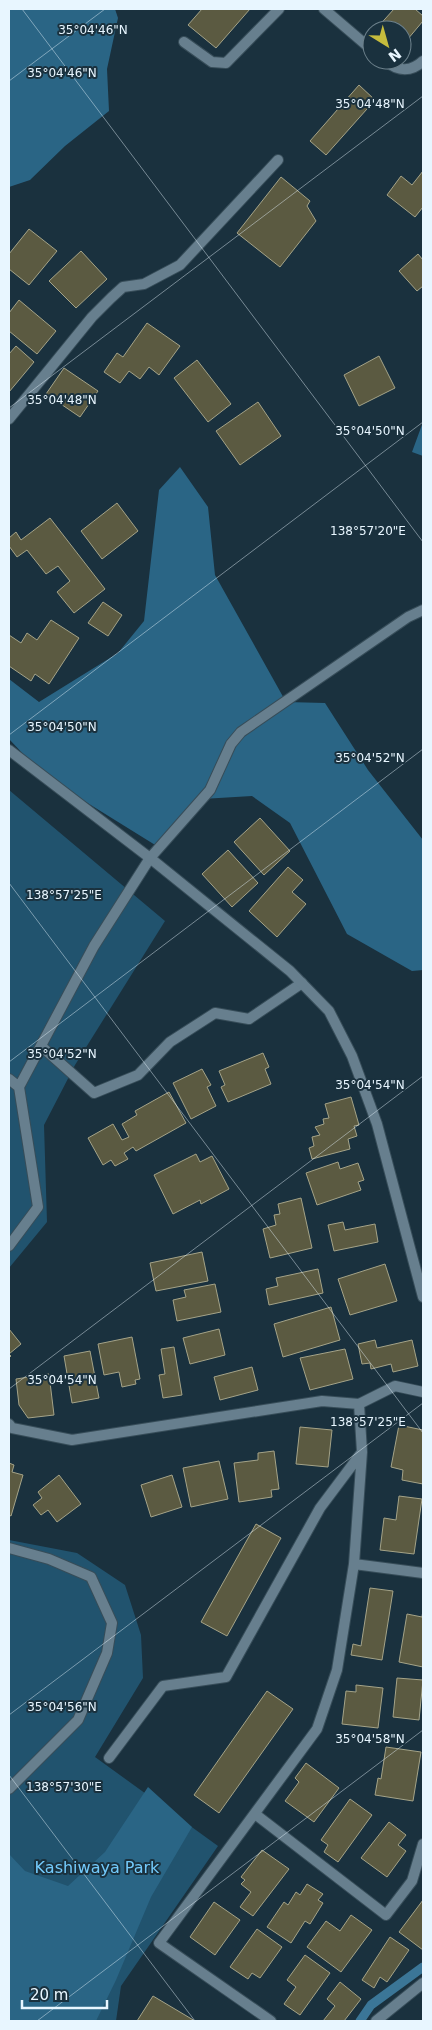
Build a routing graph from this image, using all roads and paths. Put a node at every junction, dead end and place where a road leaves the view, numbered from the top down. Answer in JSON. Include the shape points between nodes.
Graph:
{"nodes":[{"id":1,"x":279,"y":9,"type":"edge"},
{"id":2,"x":324,"y":9,"type":"edge"},
{"id":3,"x":362,"y":41,"type":"edge"},
{"id":4,"x":184,"y":42,"type":"dead end"},
{"id":5,"x":423,"y":61,"type":"edge"},
{"id":6,"x":412,"y":69,"type":"edge"},
{"id":7,"x":278,"y":160,"type":"dead end"},
{"id":8,"x":9,"y":419,"type":"edge"},
{"id":9,"x":423,"y":610,"type":"edge"},
{"id":10,"x":9,"y":750,"type":"edge"},
{"id":11,"x":150,"y":858,"type":"junction"},
{"id":12,"x":302,"y":984,"type":"junction"},
{"id":13,"x":41,"y":1046,"type":"junction"},
{"id":14,"x":9,"y":1079,"type":"edge"},
{"id":15,"x":19,"y":1087,"type":"junction"},
{"id":16,"x":9,"y":1246,"type":"edge"},
{"id":17,"x":423,"y":1297,"type":"edge"},
{"id":18,"x":423,"y":1392,"type":"edge"},
{"id":19,"x":359,"y":1404,"type":"junction"},
{"id":20,"x":9,"y":1424,"type":"edge"},
{"id":21,"x":362,"y":1452,"type":"junction"},
{"id":22,"x":9,"y":1548,"type":"edge"},
{"id":23,"x":354,"y":1564,"type":"junction"},
{"id":24,"x":423,"y":1573,"type":"edge"},
{"id":25,"x":109,"y":1758,"type":"dead end"},
{"id":26,"x":9,"y":1788,"type":"edge"},
{"id":27,"x":255,"y":1814,"type":"junction"},
{"id":28,"x":423,"y":1844,"type":"edge"},
{"id":29,"x":423,"y":1983,"type":"edge"},
{"id":30,"x":272,"y":2021,"type":"edge"},
{"id":31,"x":376,"y":2021,"type":"edge"}],
"edges":[{"from":1,"to":4,"type":"street","via":[[226,63],[212,62]]},
{"from":2,"to":3,"type":"street"},
{"from":5,"to":6,"type":"street"},
{"from":7,"to":8,"type":"street","via":[[180,265],[144,284],[122,288],[111,298]]},
{"from":9,"to":11,"type":"street","via":[[408,617],[241,732],[231,744],[210,790]]},
{"from":10,"to":11,"type":"street"},
{"from":11,"to":12,"type":"street"},
{"from":11,"to":13,"type":"street","via":[[94,946]]},
{"from":12,"to":13,"type":"street","via":[[249,1019],[215,1013],[170,1042],[138,1075],[94,1093]]},
{"from":12,"to":17,"type":"street","via":[[329,1012],[352,1056],[377,1124]]},
{"from":13,"to":15,"type":"street"},
{"from":14,"to":15,"type":"street"},
{"from":15,"to":16,"type":"street","via":[[38,1207]]},
{"from":18,"to":19,"type":"street","via":[[395,1386]]},
{"from":19,"to":20,"type":"street","via":[[322,1400],[72,1440],[12,1428]]},
{"from":19,"to":21,"type":"street"},
{"from":21,"to":23,"type":"street"},
{"from":21,"to":25,"type":"street","via":[[320,1508],[226,1677],[164,1686]]},
{"from":22,"to":26,"type":"street","via":[[49,1559],[91,1577],[112,1622],[107,1653],[78,1720]]},
{"from":23,"to":24,"type":"street"},
{"from":23,"to":27,"type":"street","via":[[337,1670],[317,1729]]},
{"from":27,"to":28,"type":"street","via":[[386,1915],[412,1881]]},
{"from":27,"to":30,"type":"street","via":[[159,1944]]},
{"from":29,"to":31,"type":"street"}]}
